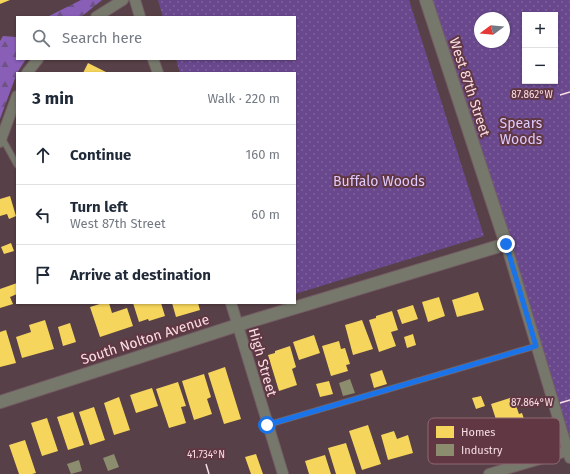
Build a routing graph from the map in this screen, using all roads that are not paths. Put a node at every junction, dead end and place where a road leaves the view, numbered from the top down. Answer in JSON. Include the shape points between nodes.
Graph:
{"nodes":[{"id":1,"x":123,"y":0,"type":"edge"},
{"id":2,"x":134,"y":0,"type":"edge"},
{"id":3,"x":426,"y":0,"type":"edge"},
{"id":4,"x":98,"y":16,"type":"edge"},
{"id":5,"x":140,"y":16,"type":"edge"},
{"id":6,"x":37,"y":60,"type":"edge"},
{"id":7,"x":153,"y":60,"type":"edge"},
{"id":8,"x":28,"y":72,"type":"edge"},
{"id":9,"x":158,"y":72,"type":"edge"},
{"id":10,"x":16,"y":99,"type":"edge"},
{"id":11,"x":1,"y":139,"type":"edge"},
{"id":12,"x":16,"y":163,"type":"edge"},
{"id":13,"x":506,"y":244,"type":"junction"},
{"id":14,"x":231,"y":304,"type":"edge"},
{"id":15,"x":238,"y":325,"type":"junction"},
{"id":16,"x":536,"y":346,"type":"junction"},
{"id":17,"x":0,"y":402,"type":"edge"},
{"id":18,"x":558,"y":418,"type":"edge"},
{"id":19,"x":267,"y":425,"type":"junction"},
{"id":20,"x":560,"y":425,"type":"edge"},
{"id":21,"x":569,"y":455,"type":"edge"},
{"id":22,"x":531,"y":464,"type":"edge"},
{"id":23,"x":283,"y":474,"type":"edge"},
{"id":24,"x":489,"y":474,"type":"edge"}],
"edges":[{"from":1,"to":4,"type":"street"},
{"from":2,"to":5,"type":"street"},
{"from":3,"to":13,"type":"street","name":"West 87th Street"},
{"from":6,"to":8,"type":"street"},
{"from":7,"to":9,"type":"street"},
{"from":10,"to":11,"type":"street"},
{"from":11,"to":12,"type":"lane"},
{"from":13,"to":15,"type":"street","name":"South Nolton Avenue"},
{"from":13,"to":16,"type":"street","name":"West 87th Street"},
{"from":14,"to":15,"type":"street","name":"High Street"},
{"from":15,"to":17,"type":"street","name":"South Nolton Avenue"},
{"from":15,"to":19,"type":"street","name":"High Street"},
{"from":16,"to":18,"type":"street","name":"West 87th Street"},
{"from":16,"to":19,"type":"lane"},
{"from":19,"to":23,"type":"street","name":"High Street"},
{"from":20,"to":21,"type":"street","name":"West 87th Street"},
{"from":22,"to":24,"type":"street"}]}
